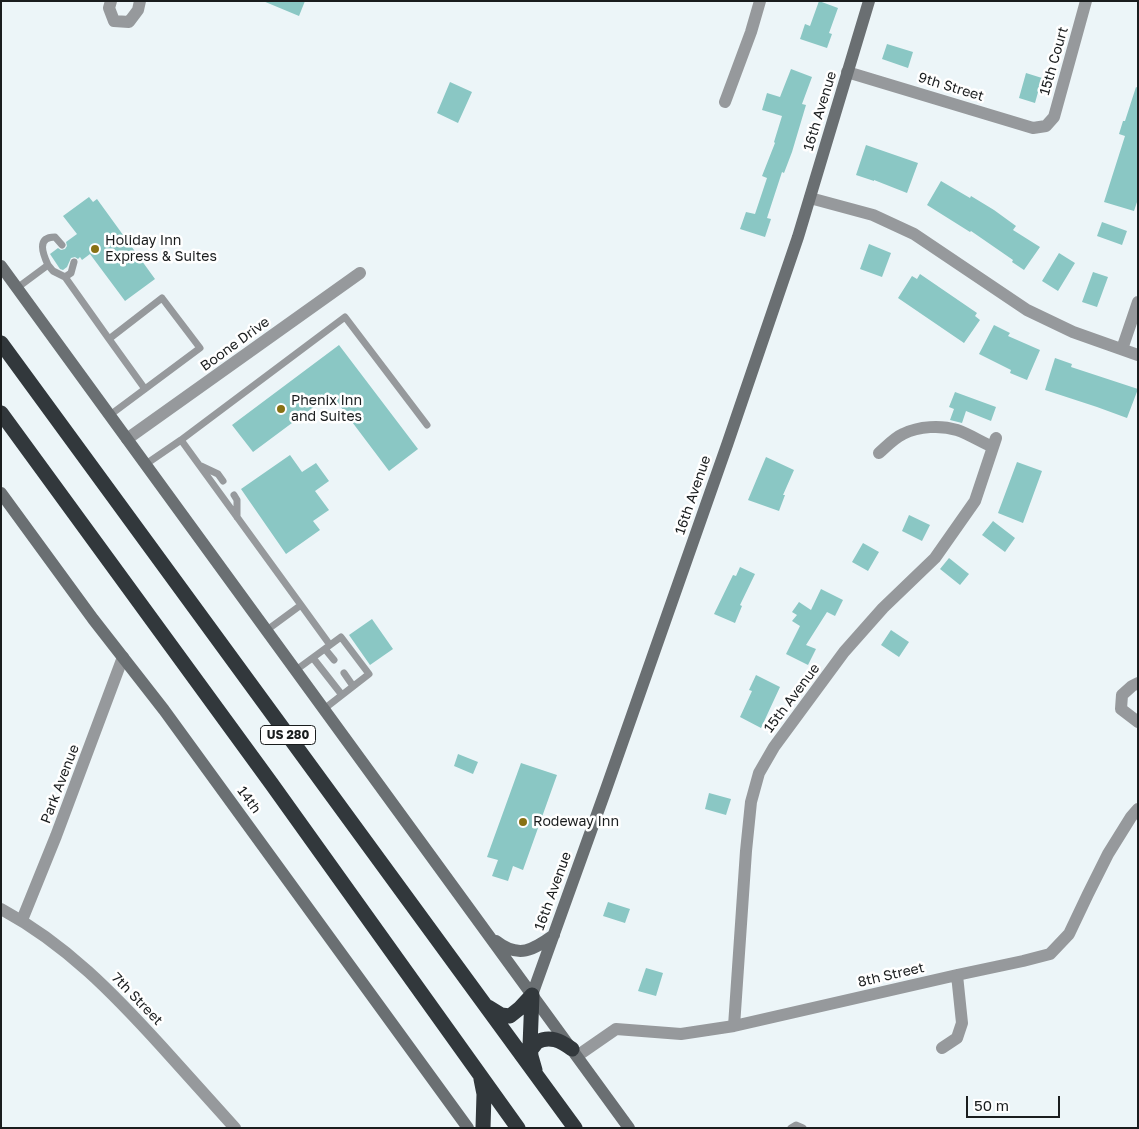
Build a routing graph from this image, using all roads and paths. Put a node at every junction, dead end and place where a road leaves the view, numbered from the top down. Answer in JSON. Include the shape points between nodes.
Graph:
{"nodes":[{"id":1,"x":111,"y":1,"type":"edge"},
{"id":2,"x":140,"y":1,"type":"edge"},
{"id":3,"x":760,"y":1,"type":"edge"},
{"id":4,"x":869,"y":1,"type":"edge"},
{"id":5,"x":1086,"y":1,"type":"edge"},
{"id":6,"x":847,"y":72,"type":"junction"},
{"id":7,"x":725,"y":102,"type":"dead end"},
{"id":8,"x":1046,"y":126,"type":"joint"},
{"id":9,"x":810,"y":198,"type":"junction"},
{"id":10,"x":62,"y":245,"type":"dead end"},
{"id":11,"x":74,"y":262,"type":"dead end"},
{"id":12,"x":48,"y":265,"type":"junction"},
{"id":13,"x":1,"y":266,"type":"edge"},
{"id":14,"x":360,"y":273,"type":"dead end"},
{"id":15,"x":65,"y":277,"type":"junction"},
{"id":16,"x":17,"y":288,"type":"junction"},
{"id":17,"x":1138,"y":302,"type":"edge"},
{"id":18,"x":109,"y":339,"type":"junction"},
{"id":19,"x":1,"y":343,"type":"edge"},
{"id":20,"x":1122,"y":349,"type":"junction"},
{"id":21,"x":1138,"y":355,"type":"edge"},
{"id":22,"x":145,"y":388,"type":"junction"},
{"id":23,"x":1,"y":413,"type":"edge"},
{"id":24,"x":110,"y":415,"type":"junction"},
{"id":25,"x":427,"y":426,"type":"dead end"},
{"id":26,"x":127,"y":439,"type":"junction"},
{"id":27,"x":181,"y":440,"type":"junction"},
{"id":28,"x":879,"y":453,"type":"dead end"},
{"id":29,"x":146,"y":464,"type":"junction"},
{"id":30,"x":200,"y":466,"type":"junction"},
{"id":31,"x":223,"y":481,"type":"dead end"},
{"id":32,"x":1,"y":494,"type":"edge"},
{"id":33,"x":234,"y":495,"type":"dead end"},
{"id":34,"x":237,"y":517,"type":"junction"},
{"id":35,"x":301,"y":605,"type":"junction"},
{"id":36,"x":267,"y":630,"type":"junction"},
{"id":37,"x":328,"y":647,"type":"junction"},
{"id":38,"x":123,"y":657,"type":"junction"},
{"id":39,"x":313,"y":658,"type":"junction"},
{"id":40,"x":334,"y":660,"type":"dead end"},
{"id":41,"x":296,"y":670,"type":"junction"},
{"id":42,"x":344,"y":673,"type":"dead end"},
{"id":43,"x":1138,"y":683,"type":"edge"},
{"id":44,"x":353,"y":686,"type":"junction"},
{"id":45,"x":342,"y":695,"type":"junction"},
{"id":46,"x":324,"y":709,"type":"junction"},
{"id":47,"x":1138,"y":722,"type":"edge"},
{"id":48,"x":1138,"y":808,"type":"edge"},
{"id":49,"x":1,"y":909,"type":"edge"},
{"id":50,"x":22,"y":920,"type":"junction"},
{"id":51,"x":554,"y":935,"type":"junction"},
{"id":52,"x":491,"y":937,"type":"junction"},
{"id":53,"x":957,"y":975,"type":"junction"},
{"id":54,"x":532,"y":994,"type":"junction"},
{"id":55,"x":483,"y":1003,"type":"junction"},
{"id":56,"x":734,"y":1026,"type":"junction"},
{"id":57,"x":942,"y":1048,"type":"dead end"},
{"id":58,"x":530,"y":1052,"type":"junction"},
{"id":59,"x":575,"y":1053,"type":"junction"},
{"id":60,"x":480,"y":1075,"type":"junction"},
{"id":61,"x":537,"y":1077,"type":"junction"},
{"id":62,"x":235,"y":1128,"type":"edge"},
{"id":63,"x":468,"y":1128,"type":"edge"},
{"id":64,"x":483,"y":1128,"type":"edge"},
{"id":65,"x":518,"y":1128,"type":"edge"},
{"id":66,"x":575,"y":1128,"type":"edge"},
{"id":67,"x":629,"y":1128,"type":"edge"},
{"id":68,"x":791,"y":1128,"type":"edge"},
{"id":69,"x":803,"y":1128,"type":"edge"}],
"edges":[{"from":1,"to":2,"type":"street","via":[[109,8],[114,21],[129,22]]},
{"from":3,"to":7,"type":"street"},
{"from":4,"to":6,"type":"street","name":"16th Avenue"},
{"from":5,"to":8,"type":"street","name":"15th Court","via":[[1054,117]]},
{"from":6,"to":8,"type":"street","name":"9th Street","via":[[1033,128]]},
{"from":6,"to":9,"type":"street","name":"16th Avenue"},
{"from":9,"to":20,"type":"street","via":[[873,214],[914,234],[1027,310],[1073,332]]},
{"from":9,"to":51,"type":"street","name":"16th Avenue"},
{"from":10,"to":12,"type":"lane","via":[[55,237],[45,240],[42,254]]},
{"from":11,"to":15,"type":"lane","via":[[71,273]]},
{"from":12,"to":15,"type":"lane"},
{"from":12,"to":16,"type":"lane"},
{"from":13,"to":16,"type":"street"},
{"from":14,"to":26,"type":"street","name":"Boone Drive"},
{"from":15,"to":18,"type":"lane"},
{"from":16,"to":24,"type":"street"},
{"from":17,"to":20,"type":"street"},
{"from":18,"to":22,"type":"lane"},
{"from":18,"to":22,"type":"lane","via":[[162,298],[200,348]]},
{"from":19,"to":55,"type":"highway","number":"US 280"},
{"from":20,"to":21,"type":"street"},
{"from":22,"to":24,"type":"lane"},
{"from":23,"to":60,"type":"highway","number":"US 280"},
{"from":24,"to":26,"type":"street"},
{"from":25,"to":27,"type":"lane","via":[[345,317]]},
{"from":26,"to":29,"type":"street"},
{"from":27,"to":29,"type":"lane"},
{"from":27,"to":30,"type":"lane"},
{"from":28,"to":56,"type":"street","name":"15th Avenue","via":[[902,434],[929,427],[958,430],[995,442],[975,501],[935,558],[883,608],[844,652],[774,747],[759,773],[751,802],[746,851]]},
{"from":29,"to":36,"type":"street"},
{"from":30,"to":31,"type":"lane","via":[[218,474]]},
{"from":30,"to":34,"type":"lane"},
{"from":32,"to":38,"type":"street","name":"14th"},
{"from":33,"to":34,"type":"lane"},
{"from":34,"to":35,"type":"lane"},
{"from":35,"to":36,"type":"lane"},
{"from":35,"to":37,"type":"lane"},
{"from":36,"to":41,"type":"street"},
{"from":37,"to":39,"type":"lane"},
{"from":37,"to":40,"type":"lane"},
{"from":37,"to":44,"type":"lane","via":[[341,637],[369,674]]},
{"from":38,"to":50,"type":"street","name":"Park Avenue"},
{"from":38,"to":63,"type":"street","name":"14th"},
{"from":39,"to":41,"type":"lane"},
{"from":39,"to":45,"type":"lane"},
{"from":41,"to":46,"type":"street"},
{"from":42,"to":44,"type":"lane"},
{"from":43,"to":47,"type":"street","via":[[1122,695],[1121,709]]},
{"from":44,"to":45,"type":"lane"},
{"from":45,"to":46,"type":"lane"},
{"from":46,"to":52,"type":"street"},
{"from":48,"to":53,"type":"street","name":"8th Street","via":[[1108,854],[1069,934],[1050,954]]},
{"from":49,"to":50,"type":"street","name":"7th Street"},
{"from":50,"to":62,"type":"street","name":"7th Street","via":[[54,942],[109,990]]},
{"from":51,"to":52,"type":"street","via":[[536,948],[522,951],[509,949]]},
{"from":51,"to":54,"type":"street","name":"16th Avenue"},
{"from":52,"to":54,"type":"street"},
{"from":53,"to":56,"type":"street","name":"8th Street"},
{"from":53,"to":57,"type":"street","via":[[962,1023],[957,1038]]},
{"from":54,"to":55,"type":"highway","via":[[510,1016],[501,1015]]},
{"from":54,"to":58,"type":"highway"},
{"from":54,"to":59,"type":"street"},
{"from":55,"to":61,"type":"highway","number":"US 280"},
{"from":56,"to":59,"type":"street","name":"8th Street","via":[[682,1034],[616,1029]]},
{"from":58,"to":59,"type":"highway","via":[[537,1042],[552,1038],[563,1042]]},
{"from":58,"to":61,"type":"highway"},
{"from":59,"to":67,"type":"street"},
{"from":60,"to":64,"type":"highway","via":[[484,1094]]},
{"from":60,"to":65,"type":"highway","number":"US 280"},
{"from":61,"to":66,"type":"highway","number":"US 280"},
{"from":68,"to":69,"type":"lane","via":[[796,1125]]}]}
